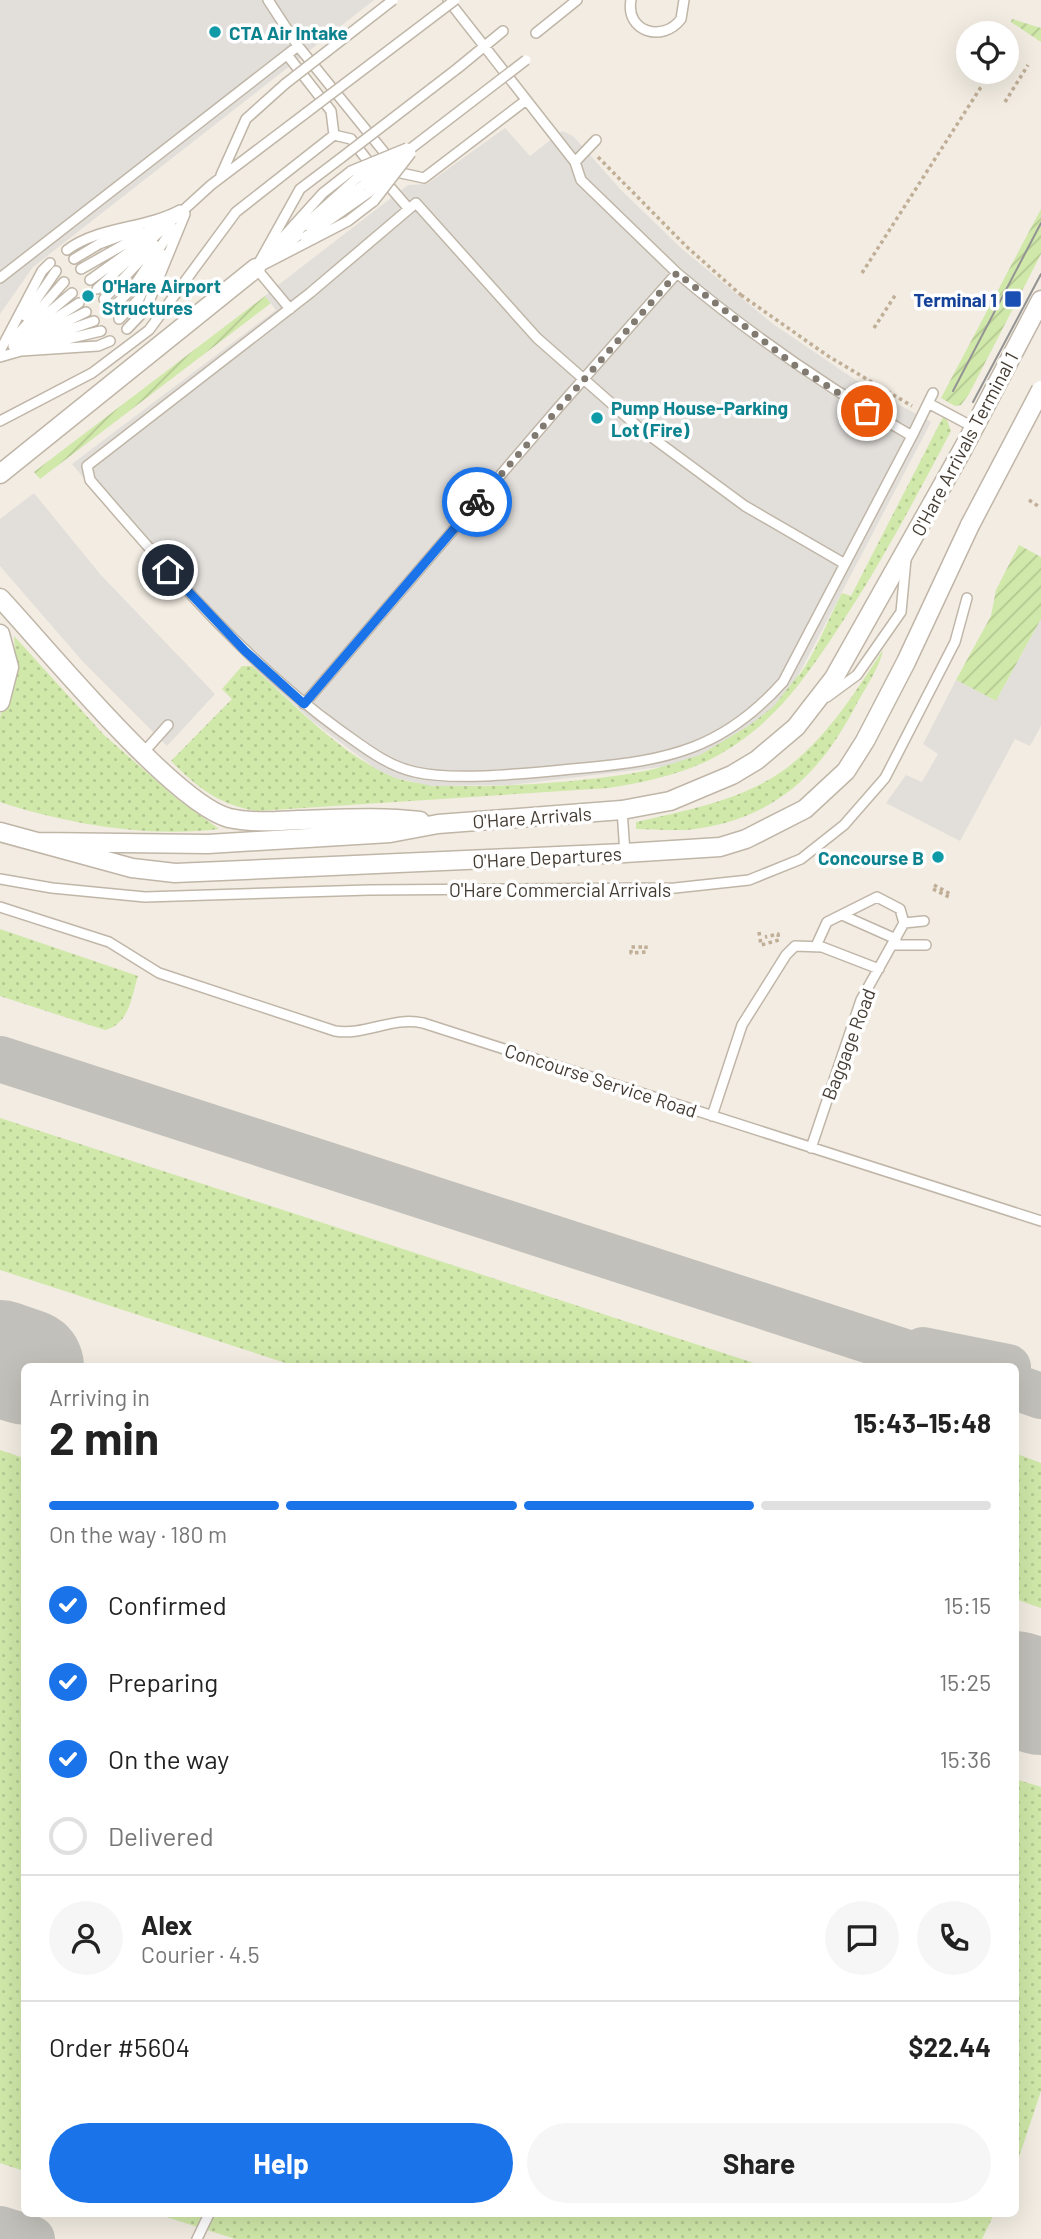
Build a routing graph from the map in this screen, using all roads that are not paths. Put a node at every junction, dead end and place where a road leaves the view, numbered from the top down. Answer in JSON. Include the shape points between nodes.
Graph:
{"nodes":[{"id":1,"x":268,"y":0,"type":"edge"},
{"id":2,"x":393,"y":0,"type":"edge"},
{"id":3,"x":448,"y":0,"type":"edge"},
{"id":4,"x":455,"y":0,"type":"edge"},
{"id":5,"x":577,"y":0,"type":"edge"},
{"id":6,"x":631,"y":0,"type":"edge"},
{"id":7,"x":684,"y":0,"type":"edge"},
{"id":8,"x":503,"y":31,"type":"dead end"},
{"id":9,"x":536,"y":33,"type":"dead end"},
{"id":10,"x":298,"y":46,"type":"junction"},
{"id":11,"x":483,"y":48,"type":"junction"},
{"id":12,"x":288,"y":56,"type":"junction"},
{"id":13,"x":526,"y":60,"type":"dead end"},
{"id":14,"x":525,"y":101,"type":"junction"},
{"id":15,"x":334,"y":135,"type":"junction"},
{"id":16,"x":418,"y":143,"type":"junction"},
{"id":17,"x":593,"y":143,"type":"road end"},
{"id":18,"x":575,"y":162,"type":"junction"},
{"id":19,"x":219,"y":179,"type":"junction"},
{"id":20,"x":363,"y":186,"type":"junction"},
{"id":21,"x":191,"y":204,"type":"junction"},
{"id":22,"x":409,"y":209,"type":"junction"},
{"id":23,"x":66,"y":250,"type":"dead end"},
{"id":24,"x":74,"y":259,"type":"dead end"},
{"id":25,"x":50,"y":263,"type":"dead end"},
{"id":26,"x":256,"y":268,"type":"junction"},
{"id":27,"x":81,"y":269,"type":"dead end"},
{"id":28,"x":57,"y":271,"type":"dead end"},
{"id":29,"x":677,"y":273,"type":"junction"},
{"id":30,"x":0,"y":278,"type":"edge"},
{"id":31,"x":90,"y":280,"type":"dead end"},
{"id":32,"x":64,"y":282,"type":"dead end"},
{"id":33,"x":97,"y":289,"type":"dead end"},
{"id":34,"x":72,"y":293,"type":"dead end"},
{"id":35,"x":104,"y":299,"type":"dead end"},
{"id":36,"x":1041,"y":300,"type":"edge"},
{"id":37,"x":79,"y":303,"type":"dead end"},
{"id":38,"x":111,"y":309,"type":"dead end"},
{"id":39,"x":290,"y":309,"type":"junction"},
{"id":40,"x":86,"y":312,"type":"dead end"},
{"id":41,"x":119,"y":319,"type":"dead end"},
{"id":42,"x":94,"y":321,"type":"dead end"},
{"id":43,"x":127,"y":329,"type":"dead end"},
{"id":44,"x":102,"y":331,"type":"dead end"},
{"id":45,"x":110,"y":341,"type":"dead end"},
{"id":46,"x":0,"y":354,"type":"edge"},
{"id":47,"x":584,"y":379,"type":"junction"},
{"id":48,"x":1041,"y":390,"type":"edge"},
{"id":49,"x":933,"y":393,"type":"dead end"},
{"id":50,"x":925,"y":408,"type":"junction"},
{"id":51,"x":0,"y":423,"type":"edge"},
{"id":52,"x":975,"y":428,"type":"junction"},
{"id":53,"x":912,"y":436,"type":"junction"},
{"id":54,"x":0,"y":474,"type":"edge"},
{"id":55,"x":907,"y":550,"type":"junction"},
{"id":56,"x":845,"y":564,"type":"junction"},
{"id":57,"x":0,"y":598,"type":"edge"},
{"id":58,"x":967,"y":598,"type":"dead end"},
{"id":59,"x":0,"y":634,"type":"edge"},
{"id":60,"x":0,"y":702,"type":"edge"},
{"id":61,"x":304,"y":704,"type":"junction"},
{"id":62,"x":817,"y":704,"type":"junction"},
{"id":63,"x":168,"y":725,"type":"dead end"},
{"id":64,"x":143,"y":753,"type":"junction"},
{"id":65,"x":621,"y":810,"type":"junction"},
{"id":66,"x":438,"y":824,"type":"junction"},
{"id":67,"x":0,"y":832,"type":"edge"},
{"id":68,"x":37,"y":842,"type":"junction"},
{"id":69,"x":625,"y":853,"type":"junction"},
{"id":70,"x":0,"y":872,"type":"edge"},
{"id":71,"x":0,"y":879,"type":"edge"},
{"id":72,"x":38,"y":886,"type":"junction"},
{"id":73,"x":0,"y":907,"type":"edge"},
{"id":74,"x":842,"y":915,"type":"junction"},
{"id":75,"x":924,"y":921,"type":"dead end"},
{"id":76,"x":904,"y":923,"type":"junction"},
{"id":77,"x":894,"y":942,"type":"junction"},
{"id":78,"x":926,"y":945,"type":"dead end"},
{"id":79,"x":816,"y":946,"type":"junction"},
{"id":80,"x":878,"y":969,"type":"junction"},
{"id":81,"x":712,"y":1116,"type":"junction"},
{"id":82,"x":811,"y":1148,"type":"junction"},
{"id":83,"x":1041,"y":1221,"type":"edge"},
{"id":84,"x":208,"y":2217,"type":"edge"},
{"id":85,"x":197,"y":2239,"type":"edge"}],
"edges":[{"from":1,"to":10,"type":"lane"},
{"from":2,"to":19,"type":"lane","bridge":true,"via":[[246,119]]},
{"from":3,"to":11,"type":"lane"},
{"from":4,"to":19,"type":"lane","bridge":true},
{"from":5,"to":9,"type":"lane"},
{"from":6,"to":7,"type":"lane","via":[[635,23],[659,33],[681,19]]},
{"from":8,"to":11,"type":"lane"},
{"from":10,"to":12,"type":"lane"},
{"from":10,"to":14,"type":"lane","via":[[401,173],[411,177],[424,178]]},
{"from":11,"to":14,"type":"lane"},
{"from":11,"to":26,"type":"lane","bridge":true,"via":[[300,189]]},
{"from":12,"to":15,"type":"lane","via":[[331,111]]},
{"from":12,"to":30,"type":"lane"},
{"from":13,"to":16,"type":"lane","bridge":true},
{"from":14,"to":18,"type":"lane"},
{"from":15,"to":22,"type":"lane","via":[[351,139]]},
{"from":15,"to":51,"type":"lane","via":[[236,212],[149,330],[86,376]]},
{"from":16,"to":20,"type":"lane","bridge":true},
{"from":16,"to":20,"type":"lane","bridge":true},
{"from":16,"to":20,"type":"lane","bridge":true},
{"from":17,"to":18,"type":"lane"},
{"from":18,"to":29,"type":"lane","via":[[581,180]]},
{"from":19,"to":21,"type":"lane"},
{"from":20,"to":26,"type":"lane"},
{"from":20,"to":26,"type":"lane","via":[[323,193]]},
{"from":20,"to":26,"type":"lane","via":[[348,221]]},
{"from":21,"to":23,"type":"lane","via":[[158,219],[92,236]]},
{"from":21,"to":24,"type":"lane"},
{"from":21,"to":27,"type":"lane"},
{"from":21,"to":31,"type":"lane"},
{"from":21,"to":33,"type":"lane"},
{"from":21,"to":35,"type":"lane"},
{"from":21,"to":38,"type":"lane","via":[[132,289]]},
{"from":21,"to":41,"type":"lane","via":[[139,299]]},
{"from":21,"to":43,"type":"lane","via":[[146,309]]},
{"from":22,"to":39,"type":"lane"},
{"from":22,"to":47,"type":"lane","via":[[416,203],[497,296]]},
{"from":25,"to":46,"type":"lane"},
{"from":26,"to":39,"type":"lane"},
{"from":26,"to":54,"type":"street"},
{"from":28,"to":46,"type":"lane"},
{"from":29,"to":47,"type":"lane"},
{"from":29,"to":53,"type":"lane","via":[[793,364]]},
{"from":32,"to":46,"type":"lane"},
{"from":34,"to":46,"type":"lane"},
{"from":36,"to":52,"type":"street","name":"O'Hare Arrivals Terminal 1"},
{"from":37,"to":46,"type":"lane"},
{"from":39,"to":61,"type":"lane","via":[[92,460],[87,474],[184,589]]},
{"from":40,"to":46,"type":"lane"},
{"from":42,"to":46,"type":"lane"},
{"from":44,"to":46,"type":"lane"},
{"from":45,"to":46,"type":"lane","via":[[98,346]]},
{"from":47,"to":56,"type":"lane","via":[[642,430],[746,506]]},
{"from":47,"to":61,"type":"lane"},
{"from":48,"to":69,"type":"street","name":"O'Hare Departures","bridge":true,"via":[[906,662],[846,771],[806,809],[746,839],[720,847]]},
{"from":49,"to":50,"type":"lane"},
{"from":50,"to":52,"type":"lane"},
{"from":50,"to":53,"type":"lane"},
{"from":52,"to":55,"type":"street","name":"O'Hare Arrivals Terminal 1"},
{"from":53,"to":56,"type":"lane"},
{"from":55,"to":62,"type":"street","name":"O'Hare Arrivals"},
{"from":55,"to":62,"type":"lane","via":[[901,612],[857,675]]},
{"from":56,"to":61,"type":"lane","via":[[783,682],[765,702],[722,733],[664,758],[512,773],[416,773],[377,756]]},
{"from":57,"to":64,"type":"street"},
{"from":58,"to":72,"type":"lane","name":"O'Hare Commercial Arrivals","via":[[955,642],[885,778],[844,825],[810,852],[749,880],[675,888],[145,897]]},
{"from":59,"to":60,"type":"street","via":[[9,667]]},
{"from":62,"to":65,"type":"street","name":"O'Hare Arrivals","via":[[775,746],[732,775],[670,801]]},
{"from":63,"to":64,"type":"lane"},
{"from":64,"to":66,"type":"street","via":[[205,807],[228,817],[257,821],[388,817]]},
{"from":65,"to":66,"type":"street","name":"O'Hare Arrivals"},
{"from":65,"to":69,"type":"lane"},
{"from":66,"to":68,"type":"street","name":"O'Hare Arrivals","via":[[390,833],[208,844]]},
{"from":67,"to":68,"type":"street"},
{"from":68,"to":69,"type":"street","name":"O'Hare Departures","via":[[132,868],[175,873]]},
{"from":70,"to":72,"type":"lane"},
{"from":71,"to":72,"type":"lane","name":"O'Hare Commercial Arrivals"},
{"from":73,"to":81,"type":"lane","name":"Concourse Service Road","via":[[109,942],[159,973],[335,1031],[406,1019],[424,1023]]},
{"from":74,"to":76,"type":"lane","via":[[877,897],[900,909]]},
{"from":74,"to":77,"type":"lane"},
{"from":74,"to":79,"type":"lane","via":[[823,927]]},
{"from":75,"to":76,"type":"lane"},
{"from":76,"to":77,"type":"lane","name":"Baggage Road"},
{"from":77,"to":78,"type":"lane"},
{"from":77,"to":80,"type":"lane","name":"Baggage Road"},
{"from":79,"to":80,"type":"lane"},
{"from":79,"to":81,"type":"lane","via":[[795,946],[786,955],[742,1025]]},
{"from":80,"to":82,"type":"lane","name":"Baggage Road","via":[[861,1000]]},
{"from":81,"to":82,"type":"lane","name":"Concourse Service Road"},
{"from":82,"to":83,"type":"lane","name":"Concourse Service Road"},
{"from":84,"to":85,"type":"lane"}]}
